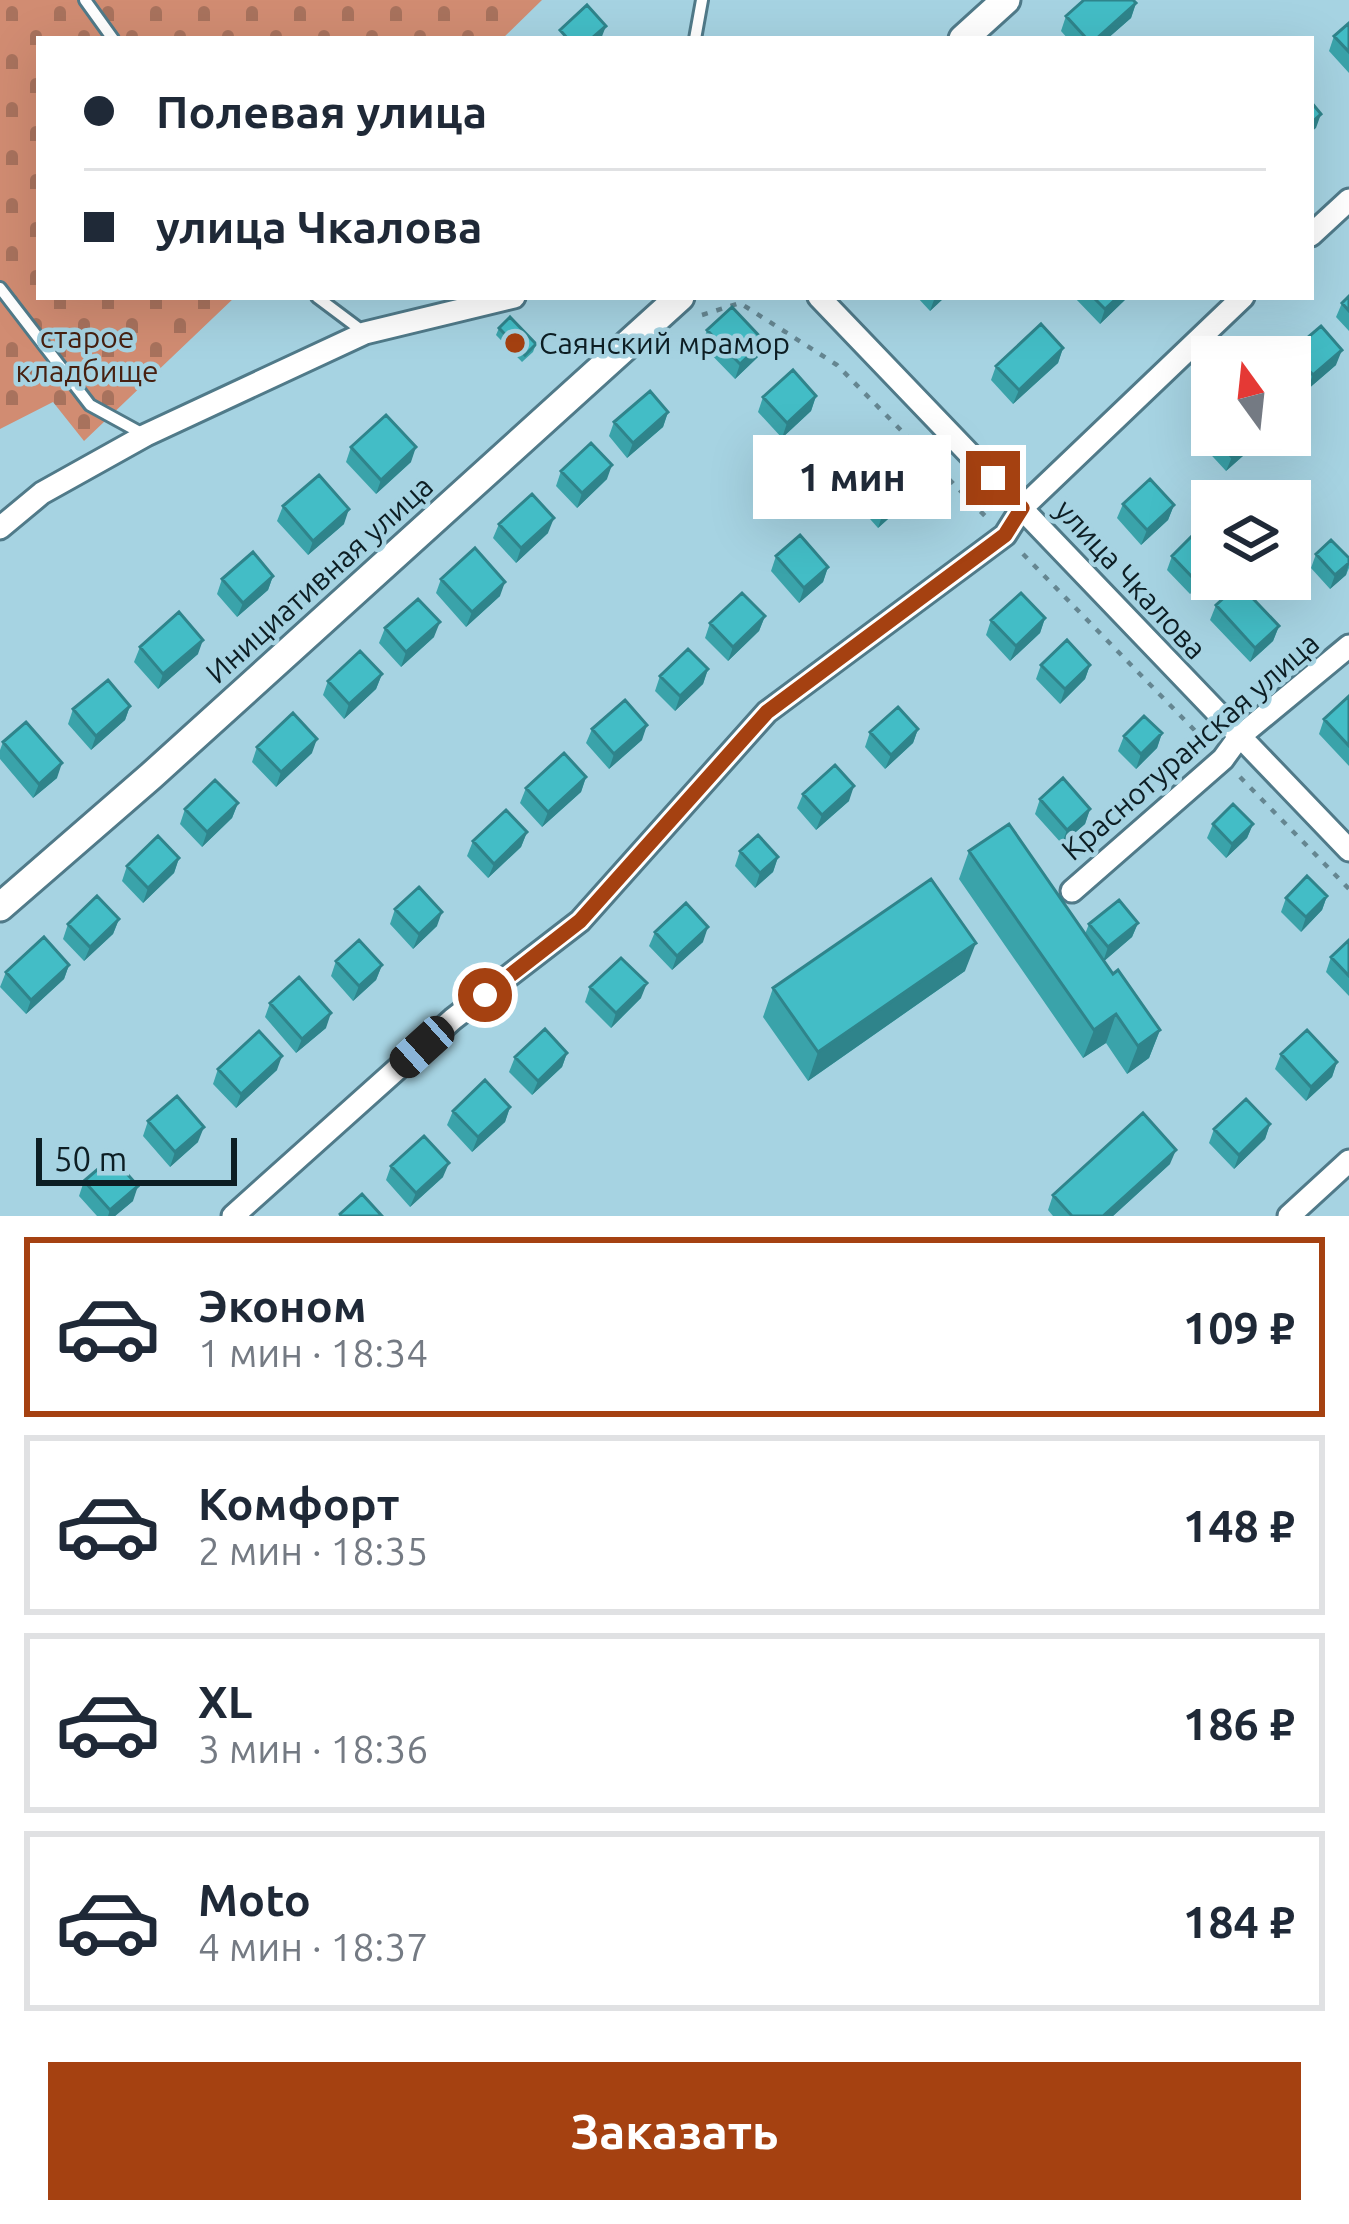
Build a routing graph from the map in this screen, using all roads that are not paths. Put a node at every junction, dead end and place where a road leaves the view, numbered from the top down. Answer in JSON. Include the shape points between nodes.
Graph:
{"nodes":[{"id":1,"x":85,"y":0,"type":"edge"},
{"id":2,"x":702,"y":0,"type":"edge"},
{"id":3,"x":1006,"y":0,"type":"edge"},
{"id":4,"x":111,"y":36,"type":"edge"},
{"id":5,"x":696,"y":36,"type":"edge"},
{"id":6,"x":966,"y":36,"type":"edge"},
{"id":7,"x":1349,"y":200,"type":"edge"},
{"id":8,"x":1314,"y":232,"type":"edge"},
{"id":9,"x":0,"y":289,"type":"edge"},
{"id":10,"x":321,"y":300,"type":"edge"},
{"id":11,"x":502,"y":300,"type":"edge"},
{"id":12,"x":822,"y":300,"type":"edge"},
{"id":13,"x":1240,"y":300,"type":"edge"},
{"id":14,"x":690,"y":306,"type":"edge"},
{"id":15,"x":365,"y":333,"type":"junction"},
{"id":16,"x":146,"y":435,"type":"junction"},
{"id":17,"x":1022,"y":508,"type":"junction"},
{"id":18,"x":0,"y":528,"type":"edge"},
{"id":19,"x":1349,"y":646,"type":"edge"},
{"id":20,"x":1239,"y":737,"type":"junction"},
{"id":21,"x":1349,"y":850,"type":"edge"},
{"id":22,"x":1072,"y":890,"type":"dead end"},
{"id":23,"x":0,"y":907,"type":"edge"},
{"id":24,"x":1349,"y":1161,"type":"edge"},
{"id":25,"x":233,"y":1216,"type":"edge"},
{"id":26,"x":1289,"y":1216,"type":"edge"}],
"edges":[{"from":1,"to":4,"type":"lane"},
{"from":2,"to":5,"type":"lane"},
{"from":3,"to":6,"type":"street"},
{"from":7,"to":8,"type":"street"},
{"from":9,"to":16,"type":"lane","via":[[90,405]]},
{"from":10,"to":15,"type":"lane"},
{"from":11,"to":15,"type":"street"},
{"from":12,"to":17,"type":"street","name":"улица Чкалова"},
{"from":13,"to":17,"type":"street"},
{"from":14,"to":23,"type":"street","name":"Инициативная улица"},
{"from":15,"to":16,"type":"street"},
{"from":16,"to":18,"type":"street","via":[[42,493]]},
{"from":17,"to":20,"type":"street","name":"улица Чкалова"},
{"from":17,"to":25,"type":"street","via":[[1005,535],[767,712],[580,921],[453,1019]]},
{"from":19,"to":20,"type":"street","name":"Краснотуранская улица"},
{"from":20,"to":21,"type":"street","name":"улица Чкалова"},
{"from":20,"to":22,"type":"street","name":"Краснотуранская улица"},
{"from":24,"to":26,"type":"street"}]}
